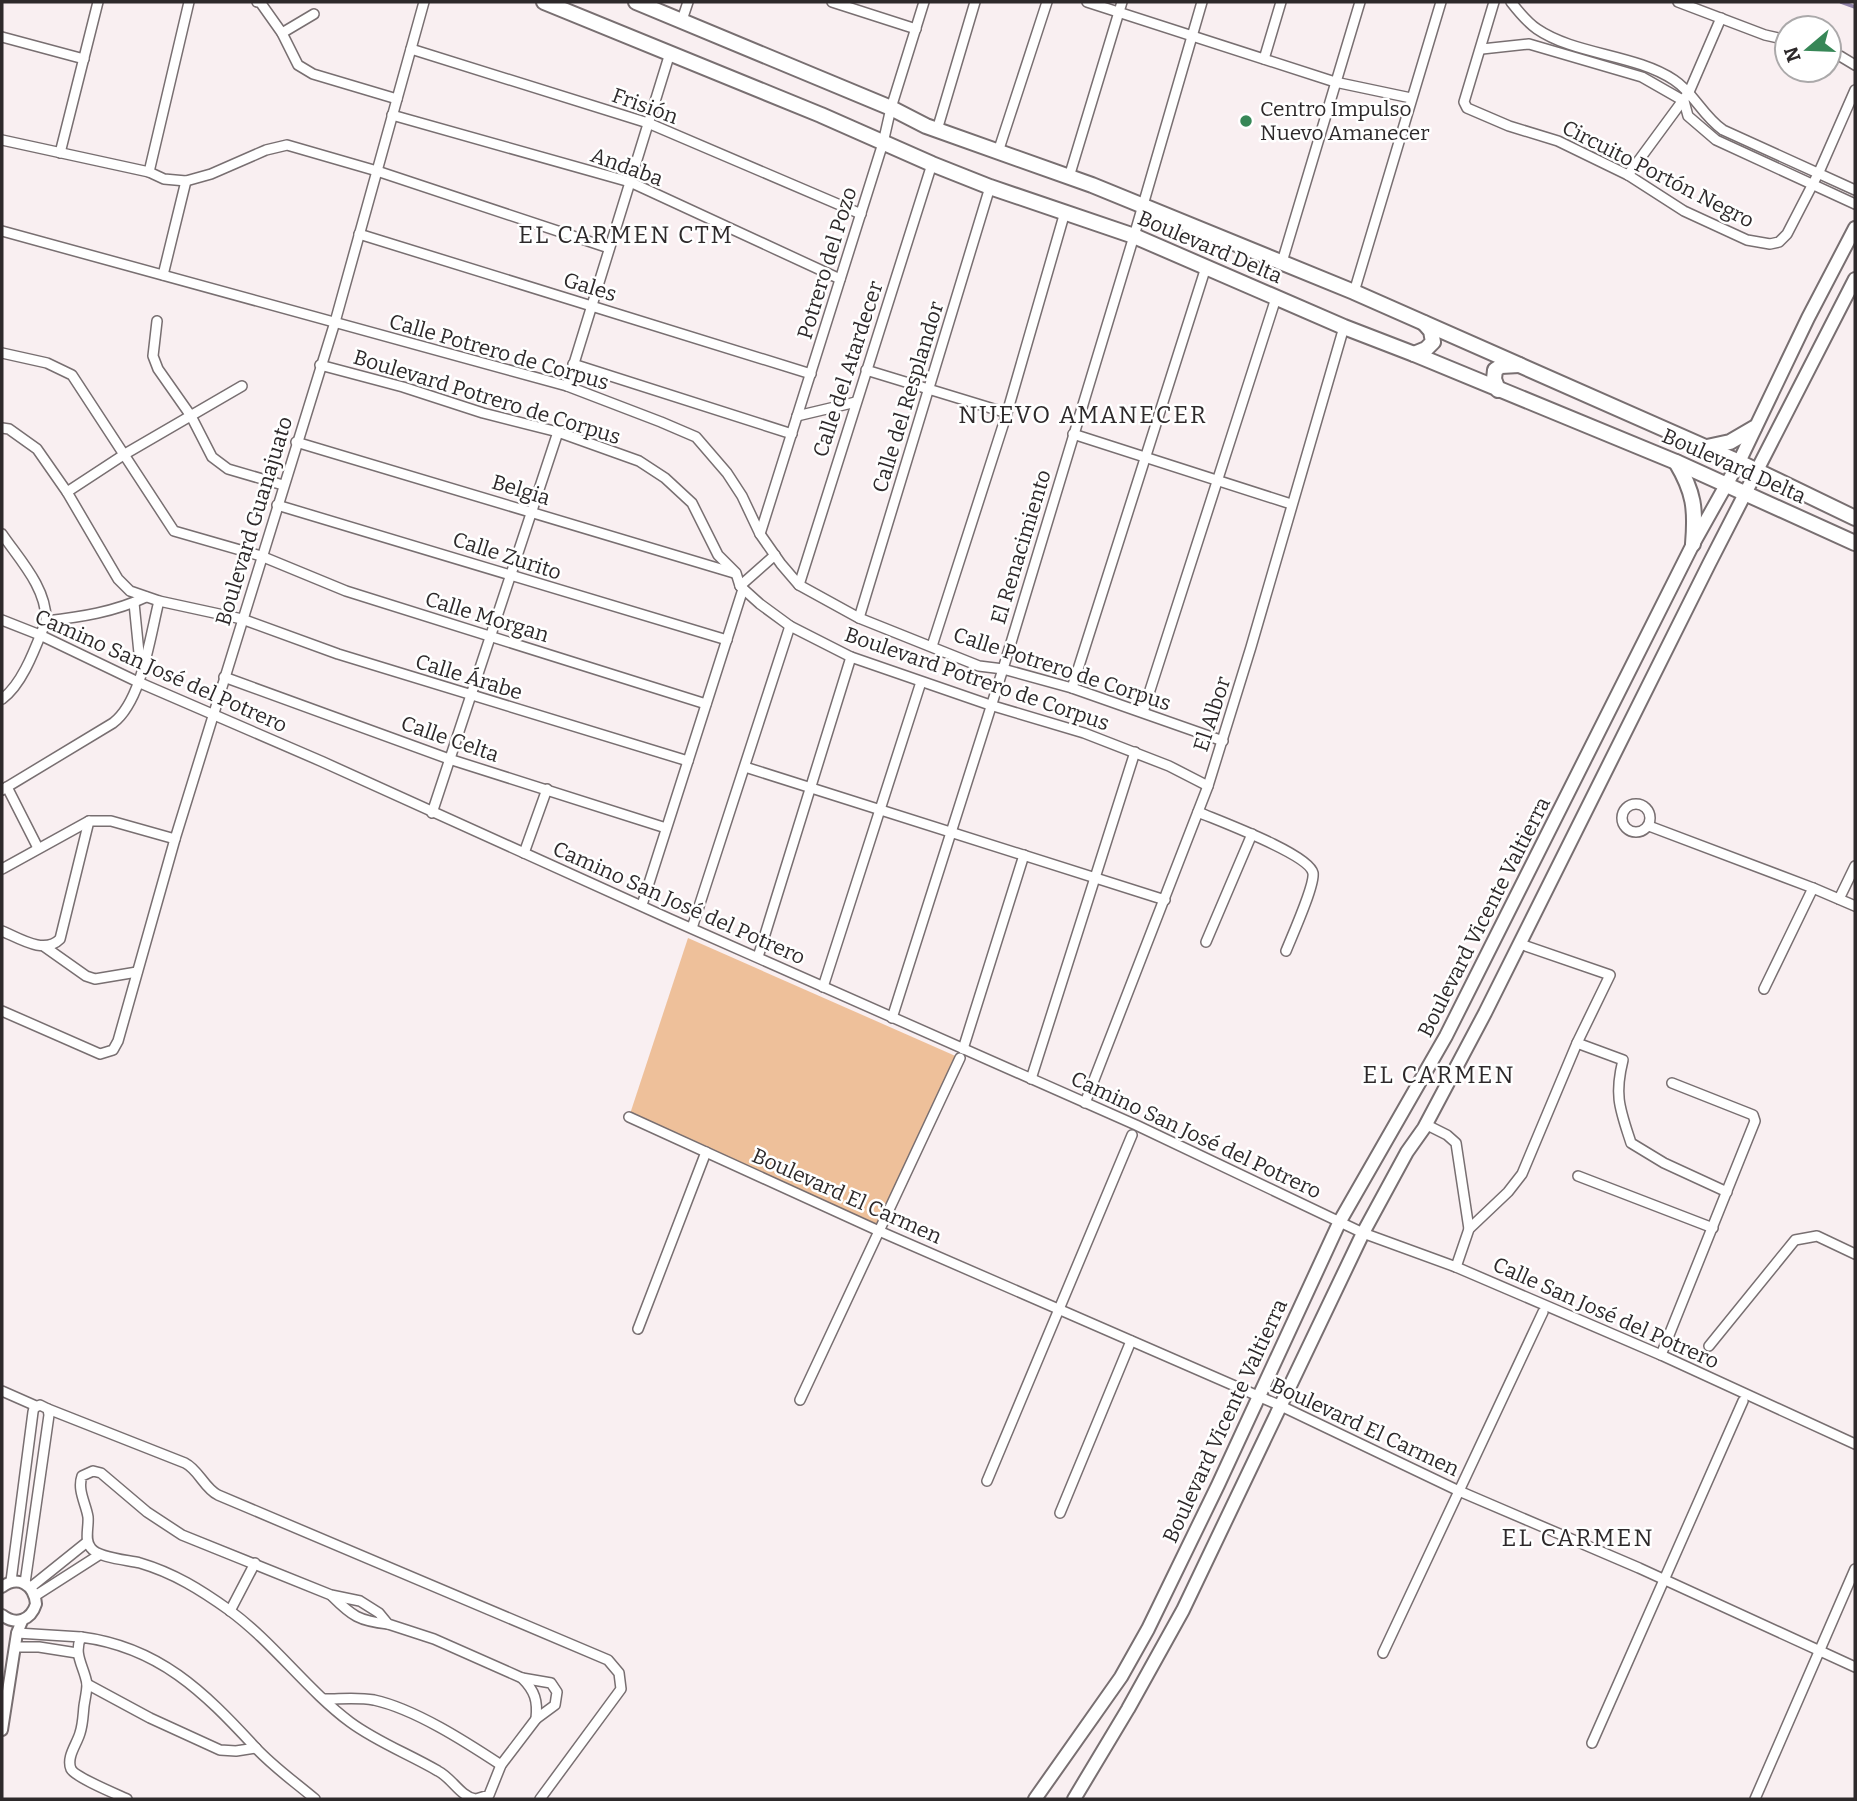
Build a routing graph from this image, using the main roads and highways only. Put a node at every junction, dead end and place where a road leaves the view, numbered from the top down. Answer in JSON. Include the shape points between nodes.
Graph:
{"nodes":[{"id":1,"x":544,"y":2,"type":"edge"},
{"id":2,"x":636,"y":2,"type":"edge"},
{"id":3,"x":1855,"y":228,"type":"edge"},
{"id":4,"x":1855,"y":279,"type":"edge"},
{"id":5,"x":1423,"y":322,"type":"junction"},
{"id":6,"x":1414,"y":354,"type":"junction"},
{"id":7,"x":1520,"y":365,"type":"junction"},
{"id":8,"x":1498,"y":390,"type":"junction"},
{"id":9,"x":1754,"y":428,"type":"junction"},
{"id":10,"x":1706,"y":447,"type":"junction"},
{"id":11,"x":1676,"y":462,"type":"junction"},
{"id":12,"x":1739,"y":462,"type":"junction"},
{"id":13,"x":1757,"y":470,"type":"junction"},
{"id":14,"x":1727,"y":485,"type":"junction"},
{"id":15,"x":1745,"y":494,"type":"junction"},
{"id":16,"x":1832,"y":508,"type":"junction"},
{"id":17,"x":1855,"y":519,"type":"edge"},
{"id":18,"x":1822,"y":528,"type":"junction"},
{"id":19,"x":1855,"y":543,"type":"edge"},
{"id":20,"x":1693,"y":544,"type":"junction"},
{"id":21,"x":1035,"y":1799,"type":"edge"},
{"id":22,"x":1074,"y":1799,"type":"edge"}],
"edges":[{"from":1,"to":6,"type":"main road","name":"Boulevard Delta","via":[[932,164],[1134,236]]},
{"from":2,"to":5,"type":"main road","name":"Boulevard Delta","via":[[937,130],[1143,205]]},
{"from":3,"to":9,"type":"main road","name":"Boulevard Vicente Valtierra"},
{"from":4,"to":13,"type":"main road","name":"Boulevard Vicente Valtierra"},
{"from":5,"to":6,"type":"main road","via":[[1433,342]]},
{"from":5,"to":7,"type":"main road","name":"Boulevard Delta"},
{"from":6,"to":8,"type":"main road","name":"Boulevard Delta"},
{"from":7,"to":8,"type":"main road","via":[[1495,370]]},
{"from":7,"to":10,"type":"main road","name":"Boulevard Delta"},
{"from":8,"to":11,"type":"main road","name":"Boulevard Delta"},
{"from":9,"to":10,"type":"main road","via":[[1730,442]]},
{"from":9,"to":12,"type":"main road","name":"Boulevard Vicente Valtierra"},
{"from":10,"to":12,"type":"main road","name":"Boulevard Delta"},
{"from":11,"to":14,"type":"main road","name":"Boulevard Delta"},
{"from":11,"to":20,"type":"main road","via":[[1693,498]]},
{"from":12,"to":13,"type":"main road","name":"Boulevard Delta"},
{"from":12,"to":14,"type":"main road","name":"Boulevard Vicente Valtierra"},
{"from":13,"to":15,"type":"main road","name":"Boulevard Vicente Valtierra"},
{"from":13,"to":16,"type":"main road","name":"Boulevard Delta"},
{"from":14,"to":15,"type":"main road","name":"Boulevard Delta"},
{"from":14,"to":20,"type":"main road","name":"Boulevard Vicente Valtierra"},
{"from":15,"to":18,"type":"main road","name":"Boulevard Delta"},
{"from":15,"to":22,"type":"main road","name":"Boulevard Vicente Valtierra","via":[[1520,944],[1363,1233],[1183,1610]]},
{"from":16,"to":17,"type":"main road","name":"Boulevard Delta"},
{"from":16,"to":18,"type":"main road"},
{"from":18,"to":19,"type":"main road","name":"Boulevard Delta"},
{"from":20,"to":21,"type":"main road","name":"Boulevard Vicente Valtierra","via":[[1446,1036],[1340,1221],[1133,1657]]}]}
